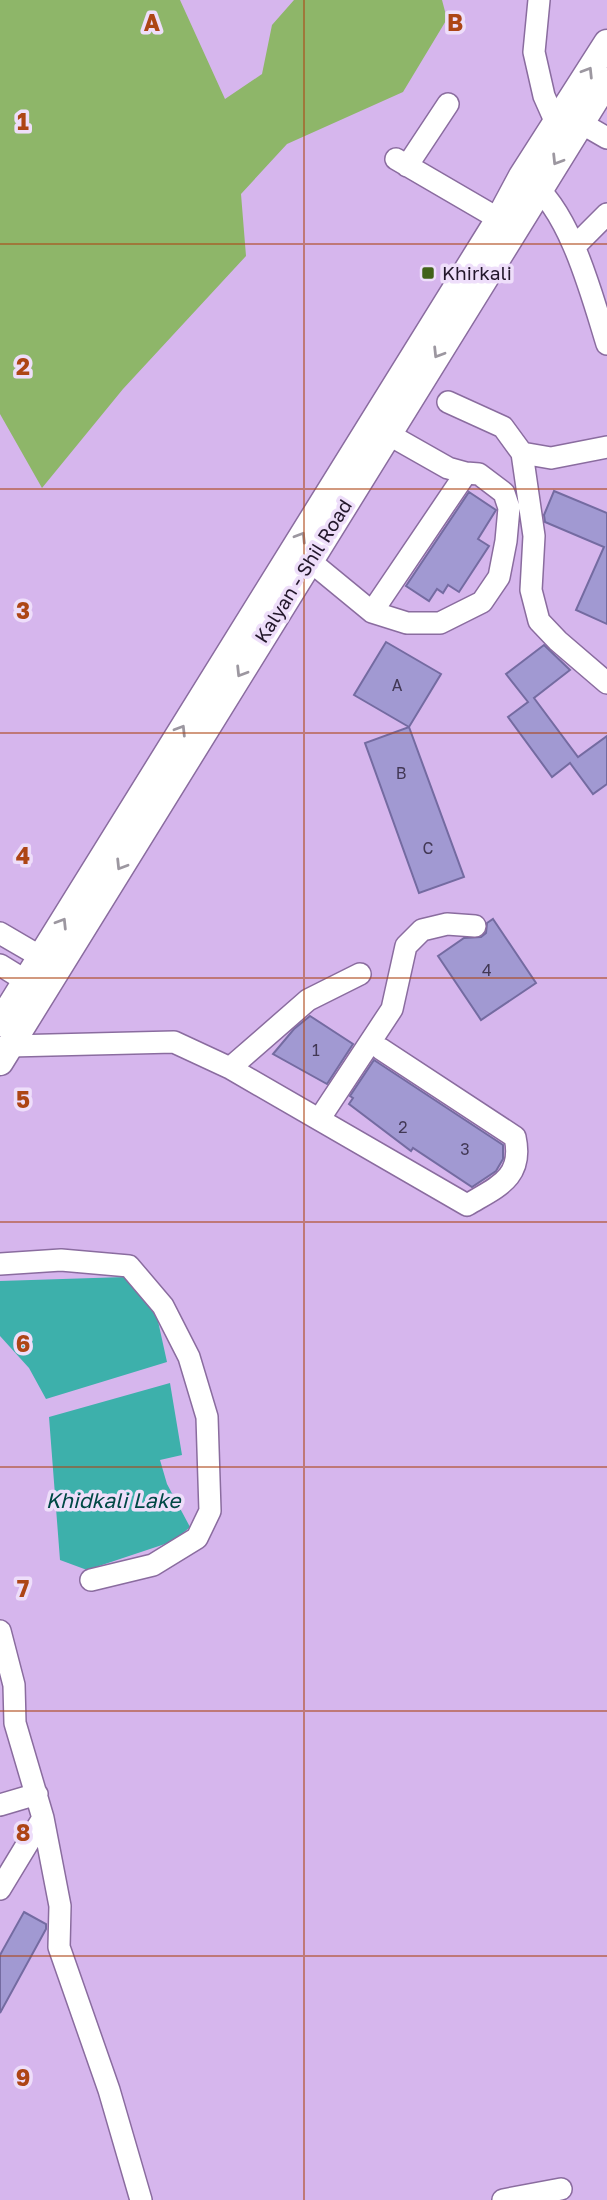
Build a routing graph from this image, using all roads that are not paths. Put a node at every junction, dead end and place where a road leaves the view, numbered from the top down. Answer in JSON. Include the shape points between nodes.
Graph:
{"nodes":[{"id":1,"x":539,"y":0,"type":"edge"},
{"id":2,"x":607,"y":43,"type":"edge"},
{"id":3,"x":607,"y":81,"type":"edge"},
{"id":4,"x":448,"y":104,"type":"dead end"},
{"id":5,"x":569,"y":123,"type":"junction"},
{"id":6,"x":607,"y":138,"type":"edge"},
{"id":7,"x":530,"y":183,"type":"junction"},
{"id":8,"x":607,"y":214,"type":"edge"},
{"id":9,"x":499,"y":219,"type":"junction"},
{"id":10,"x":575,"y":246,"type":"junction"},
{"id":11,"x":607,"y":344,"type":"edge"},
{"id":12,"x":448,"y":402,"type":"dead end"},
{"id":13,"x":388,"y":434,"type":"junction"},
{"id":14,"x":607,"y":447,"type":"edge"},
{"id":15,"x":522,"y":453,"type":"junction"},
{"id":16,"x":466,"y":474,"type":"junction"},
{"id":17,"x":310,"y":561,"type":"junction"},
{"id":18,"x":372,"y":612,"type":"junction"},
{"id":19,"x":607,"y":683,"type":"edge"},
{"id":20,"x":475,"y":926,"type":"dead end"},
{"id":21,"x":0,"y":933,"type":"edge"},
{"id":22,"x":41,"y":957,"type":"junction"},
{"id":23,"x":1,"y":967,"type":"edge"},
{"id":24,"x":360,"y":974,"type":"dead end"},
{"id":25,"x":26,"y":981,"type":"junction"},
{"id":26,"x":3,"y":1043,"type":"edge"},
{"id":27,"x":380,"y":1049,"type":"dead end"},
{"id":28,"x":230,"y":1068,"type":"junction"},
{"id":29,"x":320,"y":1118,"type":"junction"},
{"id":30,"x":0,"y":1264,"type":"edge"},
{"id":31,"x":91,"y":1580,"type":"dead end"},
{"id":32,"x":0,"y":1631,"type":"edge"},
{"id":33,"x":37,"y":1794,"type":"junction"},
{"id":34,"x":0,"y":1805,"type":"edge"},
{"id":35,"x":43,"y":1818,"type":"junction"},
{"id":36,"x":0,"y":1889,"type":"edge"},
{"id":37,"x":561,"y":2189,"type":"dead end"},
{"id":38,"x":141,"y":2200,"type":"edge"},
{"id":39,"x":503,"y":2200,"type":"edge"}],
"edges":[{"from":1,"to":5,"type":"street","via":[[534,52],[544,96]]},
{"from":5,"to":2,"type":"main road","name":"Kalyan - Shil Road","one_way":true},
{"from":3,"to":5,"type":"main road","name":"Kalyan - Shil Road"},
{"from":4,"to":9,"type":"street","via":[[401,162]]},
{"from":5,"to":6,"type":"street"},
{"from":5,"to":7,"type":"main road","name":"Kalyan - Shil Road"},
{"from":7,"to":9,"type":"main road","name":"Kalyan - Shil Road"},
{"from":7,"to":10,"type":"street"},
{"from":7,"to":13,"type":"main road","name":"Kalyan - Shil Road","one_way":true},
{"from":8,"to":10,"type":"street"},
{"from":22,"to":9,"type":"main road","name":"Kalyan - Shil Road","one_way":true},
{"from":10,"to":11,"type":"street"},
{"from":12,"to":15,"type":"street","via":[[503,427]]},
{"from":13,"to":16,"type":"street"},
{"from":13,"to":17,"type":"main road","name":"Kalyan - Shil Road"},
{"from":14,"to":15,"type":"street","via":[[551,458]]},
{"from":15,"to":19,"type":"street","via":[[534,536],[531,590],[540,621]]},
{"from":16,"to":18,"type":"street"},
{"from":16,"to":18,"type":"street","via":[[479,474],[504,493],[509,508],[499,577],[482,602],[440,623],[407,623]]},
{"from":17,"to":18,"type":"street"},
{"from":17,"to":26,"type":"main road","name":"Kalyan - Shil Road","one_way":true},
{"from":20,"to":29,"type":"street","via":[[447,924],[422,930],[406,946],[392,1009]]},
{"from":21,"to":22,"type":"street"},
{"from":22,"to":25,"type":"main road","name":"Kalyan - Shil Road"},
{"from":23,"to":25,"type":"street"},
{"from":24,"to":28,"type":"street","via":[[308,999]]},
{"from":25,"to":26,"type":"main road","name":"Kalyan - Shil Road"},
{"from":26,"to":28,"type":"street","via":[[174,1042]]},
{"from":27,"to":29,"type":"street","via":[[515,1137],[519,1153],[507,1180],[467,1205]]},
{"from":28,"to":29,"type":"street"},
{"from":30,"to":31,"type":"street","via":[[61,1260],[129,1266],[163,1306],[189,1357],[207,1417],[209,1511],[197,1538],[153,1565]]},
{"from":32,"to":33,"type":"street","via":[[14,1685],[15,1723]]},
{"from":33,"to":34,"type":"street"},
{"from":33,"to":35,"type":"street"},
{"from":35,"to":36,"type":"street"},
{"from":35,"to":38,"type":"street","via":[[60,1906],[59,1947]]},
{"from":37,"to":39,"type":"street"}]}
